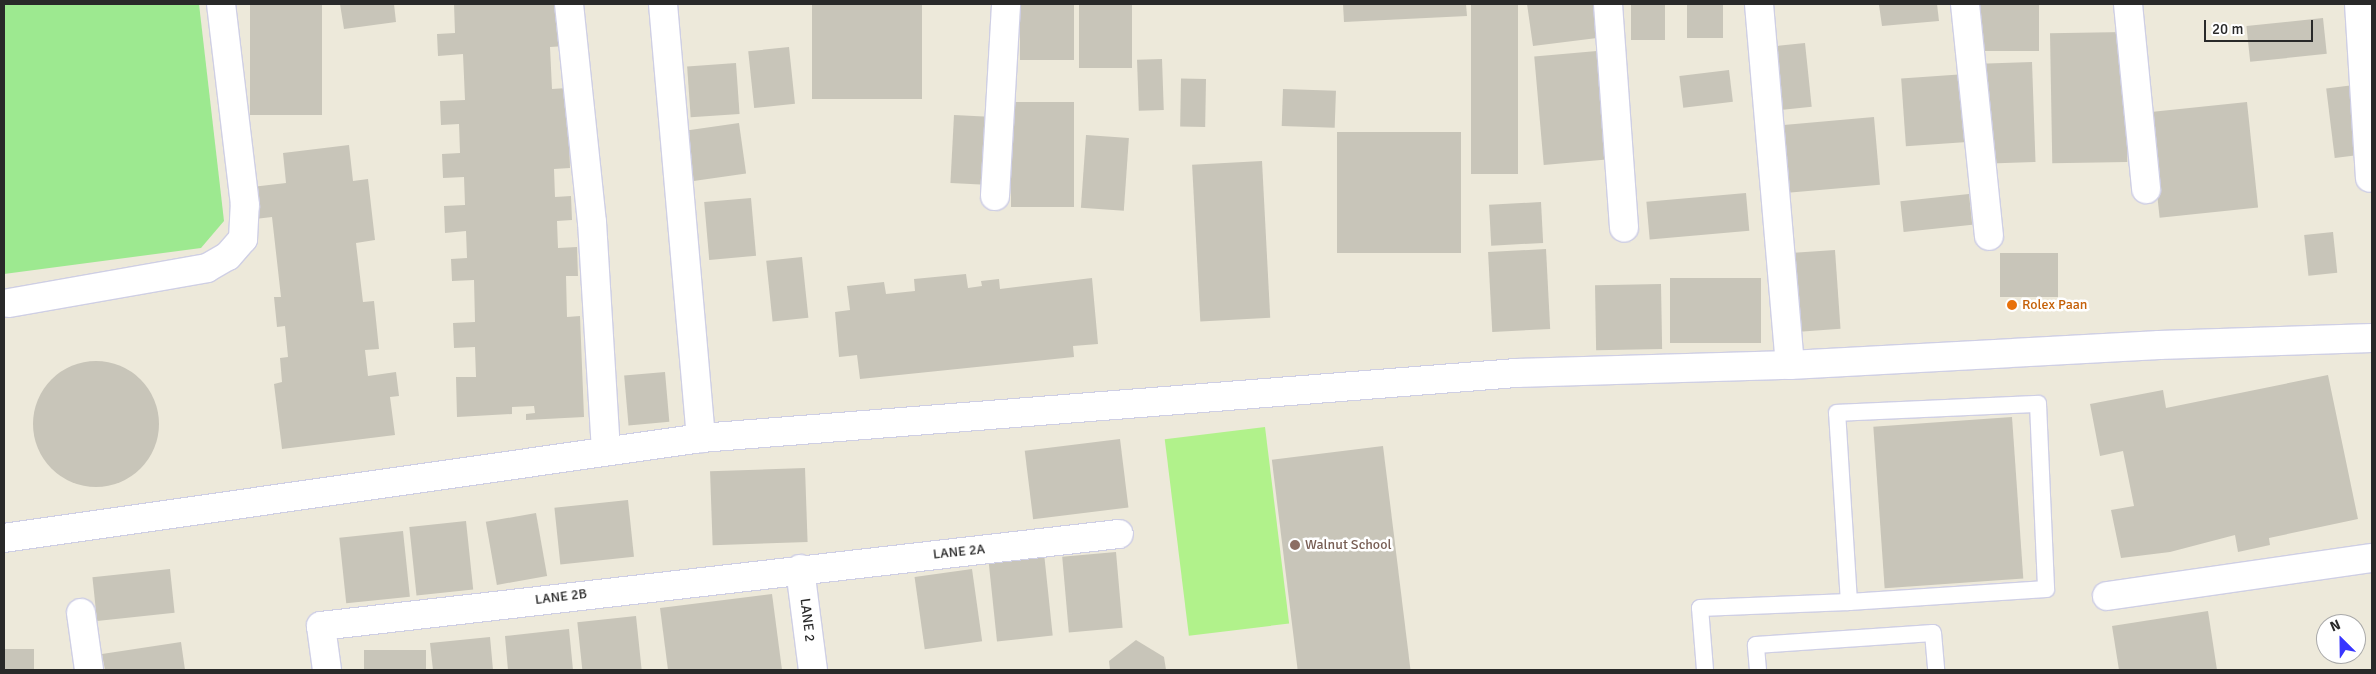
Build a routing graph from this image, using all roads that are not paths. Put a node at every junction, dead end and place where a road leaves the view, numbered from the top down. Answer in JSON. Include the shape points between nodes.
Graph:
{"nodes":[{"id":1,"x":221,"y":4,"type":"edge"},
{"id":2,"x":569,"y":4,"type":"edge"},
{"id":3,"x":663,"y":4,"type":"edge"},
{"id":4,"x":1006,"y":4,"type":"edge"},
{"id":5,"x":1608,"y":4,"type":"edge"},
{"id":6,"x":1759,"y":4,"type":"edge"},
{"id":7,"x":1965,"y":4,"type":"edge"},
{"id":8,"x":2128,"y":4,"type":"edge"},
{"id":9,"x":2359,"y":4,"type":"edge"},
{"id":10,"x":2370,"y":178,"type":"dead end"},
{"id":11,"x":2146,"y":189,"type":"dead end"},
{"id":12,"x":995,"y":196,"type":"dead end"},
{"id":13,"x":1624,"y":227,"type":"dead end"},
{"id":14,"x":1989,"y":236,"type":"dead end"},
{"id":15,"x":9,"y":303,"type":"dead end"},
{"id":16,"x":2372,"y":338,"type":"edge"},
{"id":17,"x":1790,"y":365,"type":"junction"},
{"id":18,"x":701,"y":438,"type":"junction"},
{"id":19,"x":606,"y":451,"type":"junction"},
{"id":20,"x":1119,"y":534,"type":"dead end"},
{"id":21,"x":4,"y":538,"type":"edge"},
{"id":22,"x":2372,"y":558,"type":"edge"},
{"id":23,"x":800,"y":569,"type":"junction"},
{"id":24,"x":2107,"y":596,"type":"dead end"},
{"id":25,"x":1849,"y":602,"type":"junction"},
{"id":26,"x":81,"y":613,"type":"dead end"},
{"id":27,"x":89,"y":670,"type":"edge"},
{"id":28,"x":327,"y":670,"type":"edge"},
{"id":29,"x":813,"y":670,"type":"edge"},
{"id":30,"x":1704,"y":670,"type":"edge"},
{"id":31,"x":1758,"y":670,"type":"edge"},
{"id":32,"x":1936,"y":670,"type":"edge"}],
"edges":[{"from":1,"to":15,"type":"street","via":[[245,205],[243,239],[228,256],[207,268]]},
{"from":2,"to":19,"type":"street","via":[[592,222]]},
{"from":3,"to":18,"type":"street"},
{"from":4,"to":12,"type":"street"},
{"from":5,"to":13,"type":"street"},
{"from":6,"to":17,"type":"street"},
{"from":7,"to":14,"type":"street"},
{"from":8,"to":11,"type":"street"},
{"from":9,"to":10,"type":"street"},
{"from":16,"to":17,"type":"street","via":[[2159,345]]},
{"from":17,"to":18,"type":"street","via":[[1516,373]]},
{"from":18,"to":19,"type":"street"},
{"from":19,"to":21,"type":"street"},
{"from":20,"to":23,"type":"street","name":"LANE 2A"},
{"from":22,"to":24,"type":"street"},
{"from":23,"to":28,"type":"street","name":"LANE 2B","via":[[321,626]]},
{"from":23,"to":29,"type":"street","name":"LANE 2"},
{"from":25,"to":25,"type":"lane","via":[[1836,413],[2038,404],[2046,589]]},
{"from":25,"to":30,"type":"lane","via":[[1700,608]]},
{"from":26,"to":27,"type":"street"},
{"from":31,"to":32,"type":"lane","via":[[1756,645],[1933,633]]}]}
